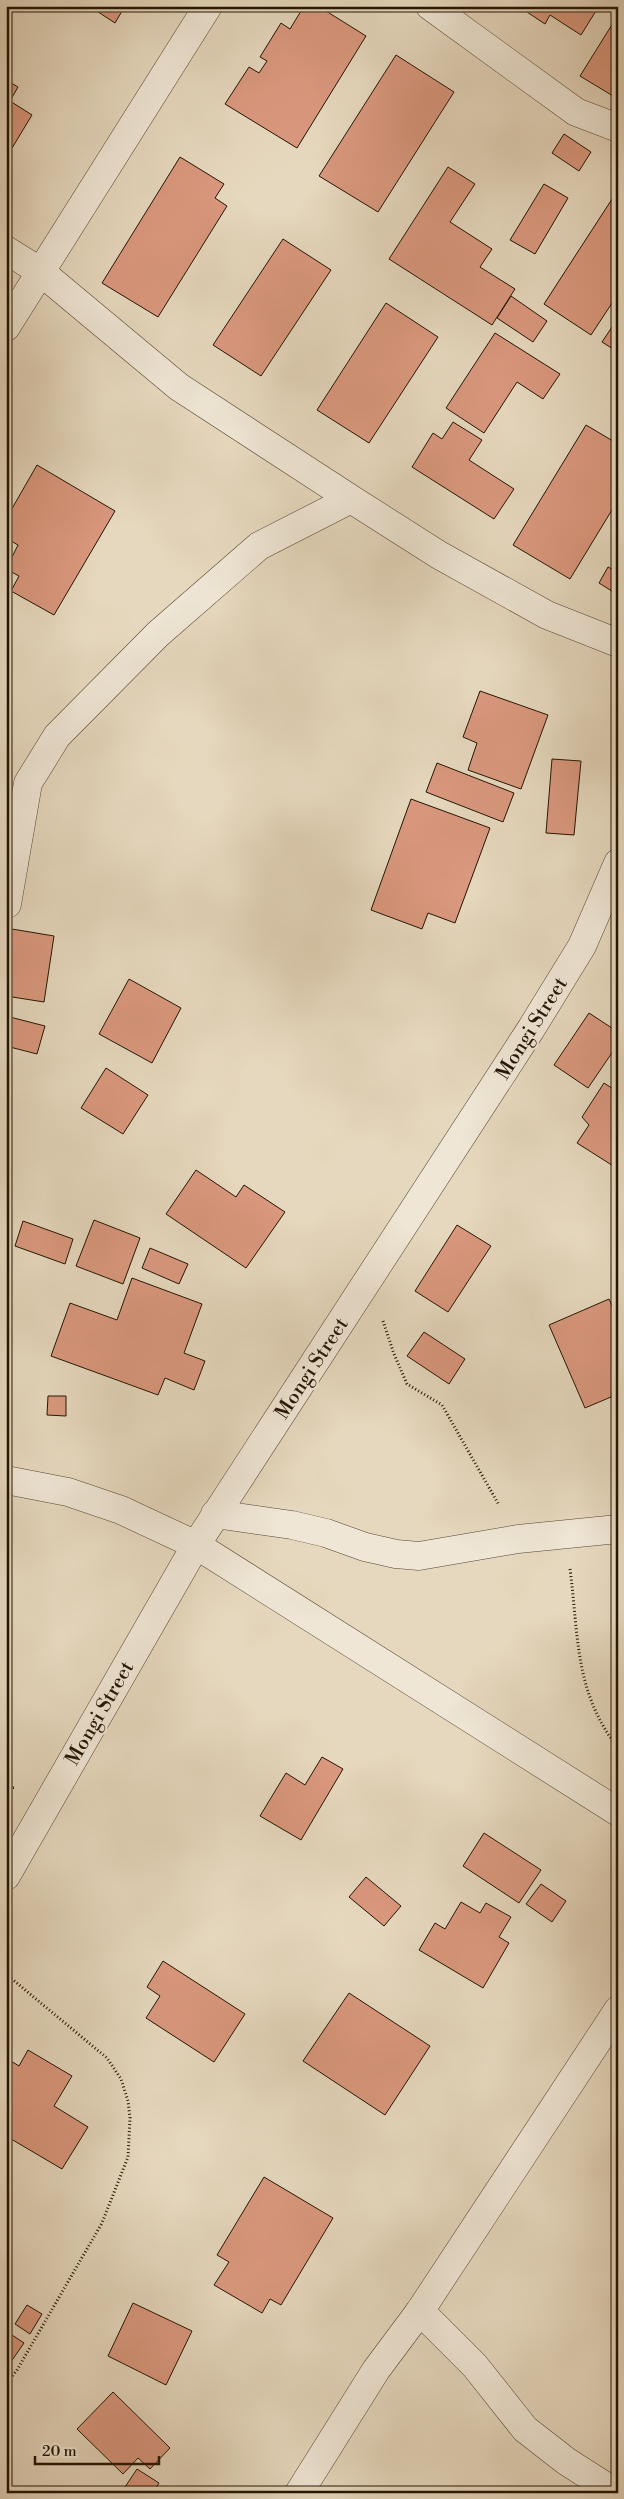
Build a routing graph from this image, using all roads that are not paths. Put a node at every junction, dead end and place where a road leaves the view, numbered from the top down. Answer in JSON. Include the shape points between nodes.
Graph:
{"nodes":[{"id":1,"x":208,"y":6,"type":"edge"},
{"id":2,"x":430,"y":6,"type":"edge"},
{"id":3,"x":618,"y":128,"type":"edge"},
{"id":4,"x":6,"y":250,"type":"edge"},
{"id":5,"x":41,"y":272,"type":"junction"},
{"id":6,"x":6,"y":327,"type":"edge"},
{"id":7,"x":351,"y":499,"type":"junction"},
{"id":8,"x":618,"y":643,"type":"edge"},
{"id":9,"x":618,"y":863,"type":"edge"},
{"id":10,"x":7,"y":904,"type":"edge"},
{"id":11,"x":6,"y":1480,"type":"edge"},
{"id":12,"x":215,"y":1514,"type":"junction"},
{"id":13,"x":618,"y":1529,"type":"edge"},
{"id":14,"x":196,"y":1545,"type":"junction"},
{"id":15,"x":618,"y":1812,"type":"edge"},
{"id":16,"x":6,"y":1876,"type":"edge"},
{"id":17,"x":618,"y":2010,"type":"edge"},
{"id":18,"x":420,"y":2311,"type":"junction"},
{"id":19,"x":299,"y":2493,"type":"edge"},
{"id":20,"x":616,"y":2493,"type":"edge"}],
"edges":[{"from":1,"to":5,"type":"street"},
{"from":2,"to":3,"type":"street","via":[[576,112]]},
{"from":4,"to":5,"type":"street"},
{"from":5,"to":6,"type":"street"},
{"from":5,"to":7,"type":"street","via":[[179,387]]},
{"from":7,"to":8,"type":"street","via":[[439,555],[547,615]]},
{"from":7,"to":10,"type":"street","via":[[259,546],[158,634],[57,736],[28,783]]},
{"from":9,"to":12,"type":"street","name":"Mongi Street","via":[[582,946],[531,1029]]},
{"from":11,"to":14,"type":"street","via":[[77,1495],[120,1510]]},
{"from":12,"to":13,"type":"street","via":[[292,1525],[396,1554],[440,1554],[518,1539]]},
{"from":12,"to":14,"type":"street","name":"Mongi Street"},
{"from":14,"to":15,"type":"street"},
{"from":14,"to":16,"type":"street","name":"Mongi Street"},
{"from":17,"to":18,"type":"street"},
{"from":18,"to":19,"type":"street","via":[[376,2370]]},
{"from":18,"to":20,"type":"street","via":[[475,2366],[525,2429],[566,2461]]}]}
